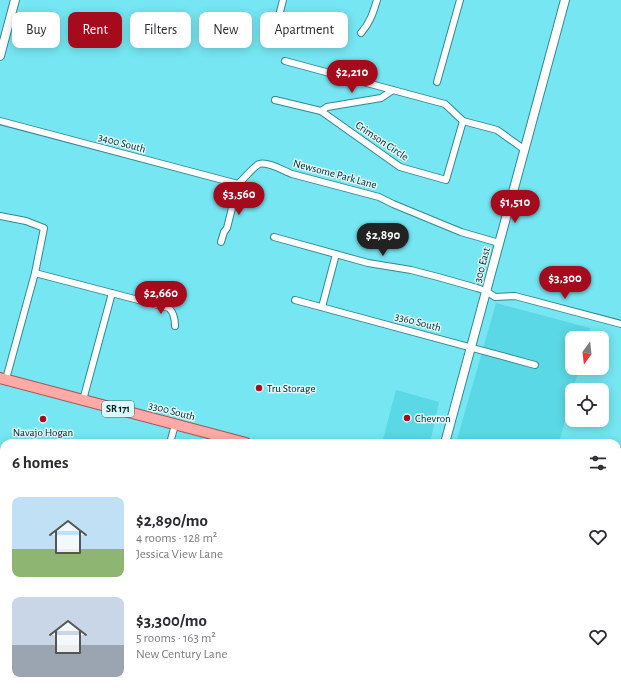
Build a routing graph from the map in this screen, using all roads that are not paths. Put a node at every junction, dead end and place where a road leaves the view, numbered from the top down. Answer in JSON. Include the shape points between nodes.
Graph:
{"nodes":[{"id":1,"x":15,"y":0,"type":"edge"},
{"id":2,"x":283,"y":0,"type":"edge"},
{"id":3,"x":377,"y":0,"type":"edge"},
{"id":4,"x":460,"y":0,"type":"edge"},
{"id":5,"x":565,"y":0,"type":"edge"},
{"id":6,"x":280,"y":12,"type":"edge"},
{"id":7,"x":361,"y":33,"type":"dead end"},
{"id":8,"x":0,"y":56,"type":"edge"},
{"id":9,"x":285,"y":61,"type":"dead end"},
{"id":10,"x":437,"y":82,"type":"dead end"},
{"id":11,"x":393,"y":90,"type":"junction"},
{"id":12,"x":275,"y":100,"type":"dead end"},
{"id":13,"x":321,"y":111,"type":"junction"},
{"id":14,"x":0,"y":121,"type":"edge"},
{"id":15,"x":463,"y":121,"type":"junction"},
{"id":16,"x":525,"y":150,"type":"junction"},
{"id":17,"x":238,"y":184,"type":"junction"},
{"id":18,"x":0,"y":216,"type":"edge"},
{"id":19,"x":274,"y":237,"type":"dead end"},
{"id":20,"x":221,"y":242,"type":"dead end"},
{"id":21,"x":500,"y":243,"type":"junction"},
{"id":22,"x":336,"y":254,"type":"junction"},
{"id":23,"x":34,"y":274,"type":"junction"},
{"id":24,"x":486,"y":291,"type":"junction"},
{"id":25,"x":112,"y":293,"type":"junction"},
{"id":26,"x":295,"y":300,"type":"dead end"},
{"id":27,"x":322,"y":307,"type":"junction"},
{"id":28,"x":621,"y":324,"type":"edge"},
{"id":29,"x":175,"y":326,"type":"dead end"},
{"id":30,"x":471,"y":348,"type":"junction"},
{"id":31,"x":535,"y":365,"type":"dead end"},
{"id":32,"x":3,"y":378,"type":"edge"},
{"id":33,"x":83,"y":400,"type":"junction"},
{"id":34,"x":175,"y":425,"type":"junction"},
{"id":35,"x":171,"y":439,"type":"edge"},
{"id":36,"x":230,"y":439,"type":"edge"},
{"id":37,"x":445,"y":439,"type":"edge"}],
"edges":[{"from":1,"to":8,"type":"street"},
{"from":2,"to":6,"type":"street"},
{"from":3,"to":7,"type":"street","via":[[368,25]]},
{"from":4,"to":10,"type":"street"},
{"from":5,"to":16,"type":"street","name":"300 East"},
{"from":9,"to":11,"type":"street"},
{"from":11,"to":13,"type":"street","name":"Crimson Circle","via":[[381,98],[327,107]]},
{"from":11,"to":15,"type":"street","via":[[444,104]]},
{"from":12,"to":13,"type":"street","name":"Crimson Circle"},
{"from":13,"to":15,"type":"street","name":"Crimson Circle","via":[[400,167],[446,180]]},
{"from":14,"to":17,"type":"street","name":"3400 South"},
{"from":15,"to":16,"type":"street","via":[[497,130]]},
{"from":16,"to":21,"type":"street","name":"300 East"},
{"from":17,"to":20,"type":"street"},
{"from":17,"to":21,"type":"street","name":"Newsome Park Lane","via":[[257,165],[264,164],[379,197],[461,232]]},
{"from":18,"to":23,"type":"street","via":[[26,221],[44,228]]},
{"from":19,"to":22,"type":"street"},
{"from":21,"to":24,"type":"street","name":"300 East"},
{"from":22,"to":24,"type":"street","via":[[411,270]]},
{"from":22,"to":27,"type":"street"},
{"from":23,"to":25,"type":"street"},
{"from":23,"to":32,"type":"street"},
{"from":24,"to":28,"type":"street","via":[[495,297],[515,296]]},
{"from":24,"to":30,"type":"street","name":"300 East"},
{"from":25,"to":29,"type":"street","via":[[169,308],[175,319]]},
{"from":25,"to":33,"type":"street"},
{"from":26,"to":27,"type":"street","name":"3360 South"},
{"from":27,"to":30,"type":"street","name":"3360 South"},
{"from":30,"to":31,"type":"street","name":"3360 South"},
{"from":30,"to":37,"type":"street","name":"300 East"},
{"from":32,"to":33,"type":"main road","name":"3300 South","number":"SR 171"},
{"from":33,"to":34,"type":"main road","name":"3300 South","number":"SR 171"},
{"from":34,"to":35,"type":"street"},
{"from":34,"to":36,"type":"main road","name":"3300 South","number":"SR 171"}]}
